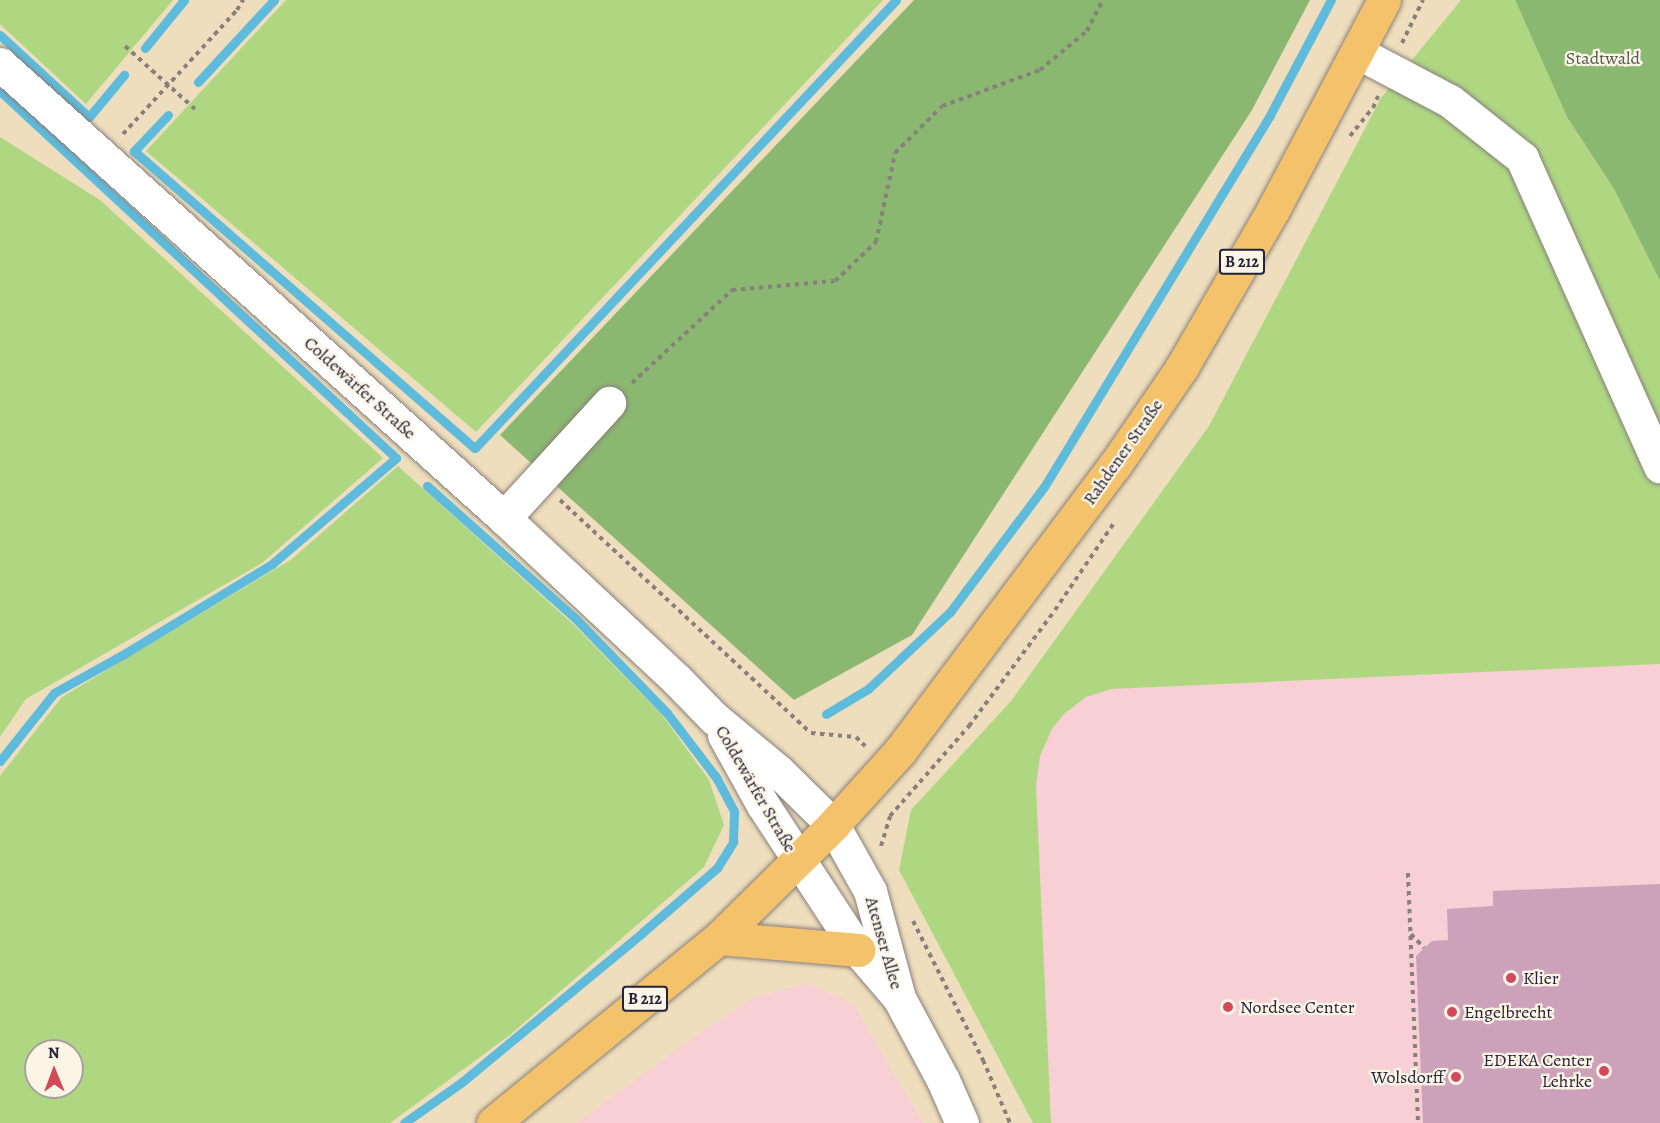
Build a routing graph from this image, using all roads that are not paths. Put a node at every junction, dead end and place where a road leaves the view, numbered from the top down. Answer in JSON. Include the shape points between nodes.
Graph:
{"nodes":[{"id":1,"x":1384,"y":0,"type":"edge"},
{"id":2,"x":1357,"y":52,"type":"junction"},
{"id":3,"x":0,"y":64,"type":"edge"},
{"id":4,"x":609,"y":403,"type":"road end"},
{"id":5,"x":1660,"y":466,"type":"edge"},
{"id":6,"x":504,"y":518,"type":"junction"},
{"id":7,"x":714,"y":718,"type":"junction"},
{"id":8,"x":834,"y":825,"type":"junction"},
{"id":9,"x":798,"y":860,"type":"junction"},
{"id":10,"x":719,"y":938,"type":"junction"},
{"id":11,"x":858,"y":950,"type":"junction"},
{"id":12,"x":899,"y":998,"type":"junction"},
{"id":13,"x":493,"y":1123,"type":"edge"},
{"id":14,"x":962,"y":1123,"type":"edge"}],
"edges":[{"from":1,"to":2,"type":"main road","name":"Rahdener Straße","number":"B 212"},
{"from":2,"to":5,"type":"street","via":[[1450,100],[1522,158]]},
{"from":2,"to":8,"type":"main road","name":"Rahdener Straße","number":"B 212","via":[[1274,208],[1182,367],[982,645]]},
{"from":3,"to":6,"type":"street","name":"Coldewärfer Straße"},
{"from":4,"to":6,"type":"street"},
{"from":6,"to":7,"type":"street","name":"Coldewärfer Straße"},
{"from":7,"to":8,"type":"street","name":"Coldewärfer Straße","via":[[778,771]]},
{"from":7,"to":9,"type":"street","name":"Coldewärfer Straße"},
{"from":8,"to":9,"type":"main road","name":"Rahdener Straße","number":"B 212"},
{"from":8,"to":12,"type":"street","name":"Atenser Allee","via":[[870,891]]},
{"from":9,"to":10,"type":"main road","number":"B 212"},
{"from":9,"to":11,"type":"street","name":"Atenser Allee"},
{"from":10,"to":11,"type":"main road"},
{"from":10,"to":13,"type":"main road","number":"B 212"},
{"from":11,"to":12,"type":"street","name":"Atenser Allee"},
{"from":12,"to":14,"type":"street","name":"Atenser Allee"}]}
